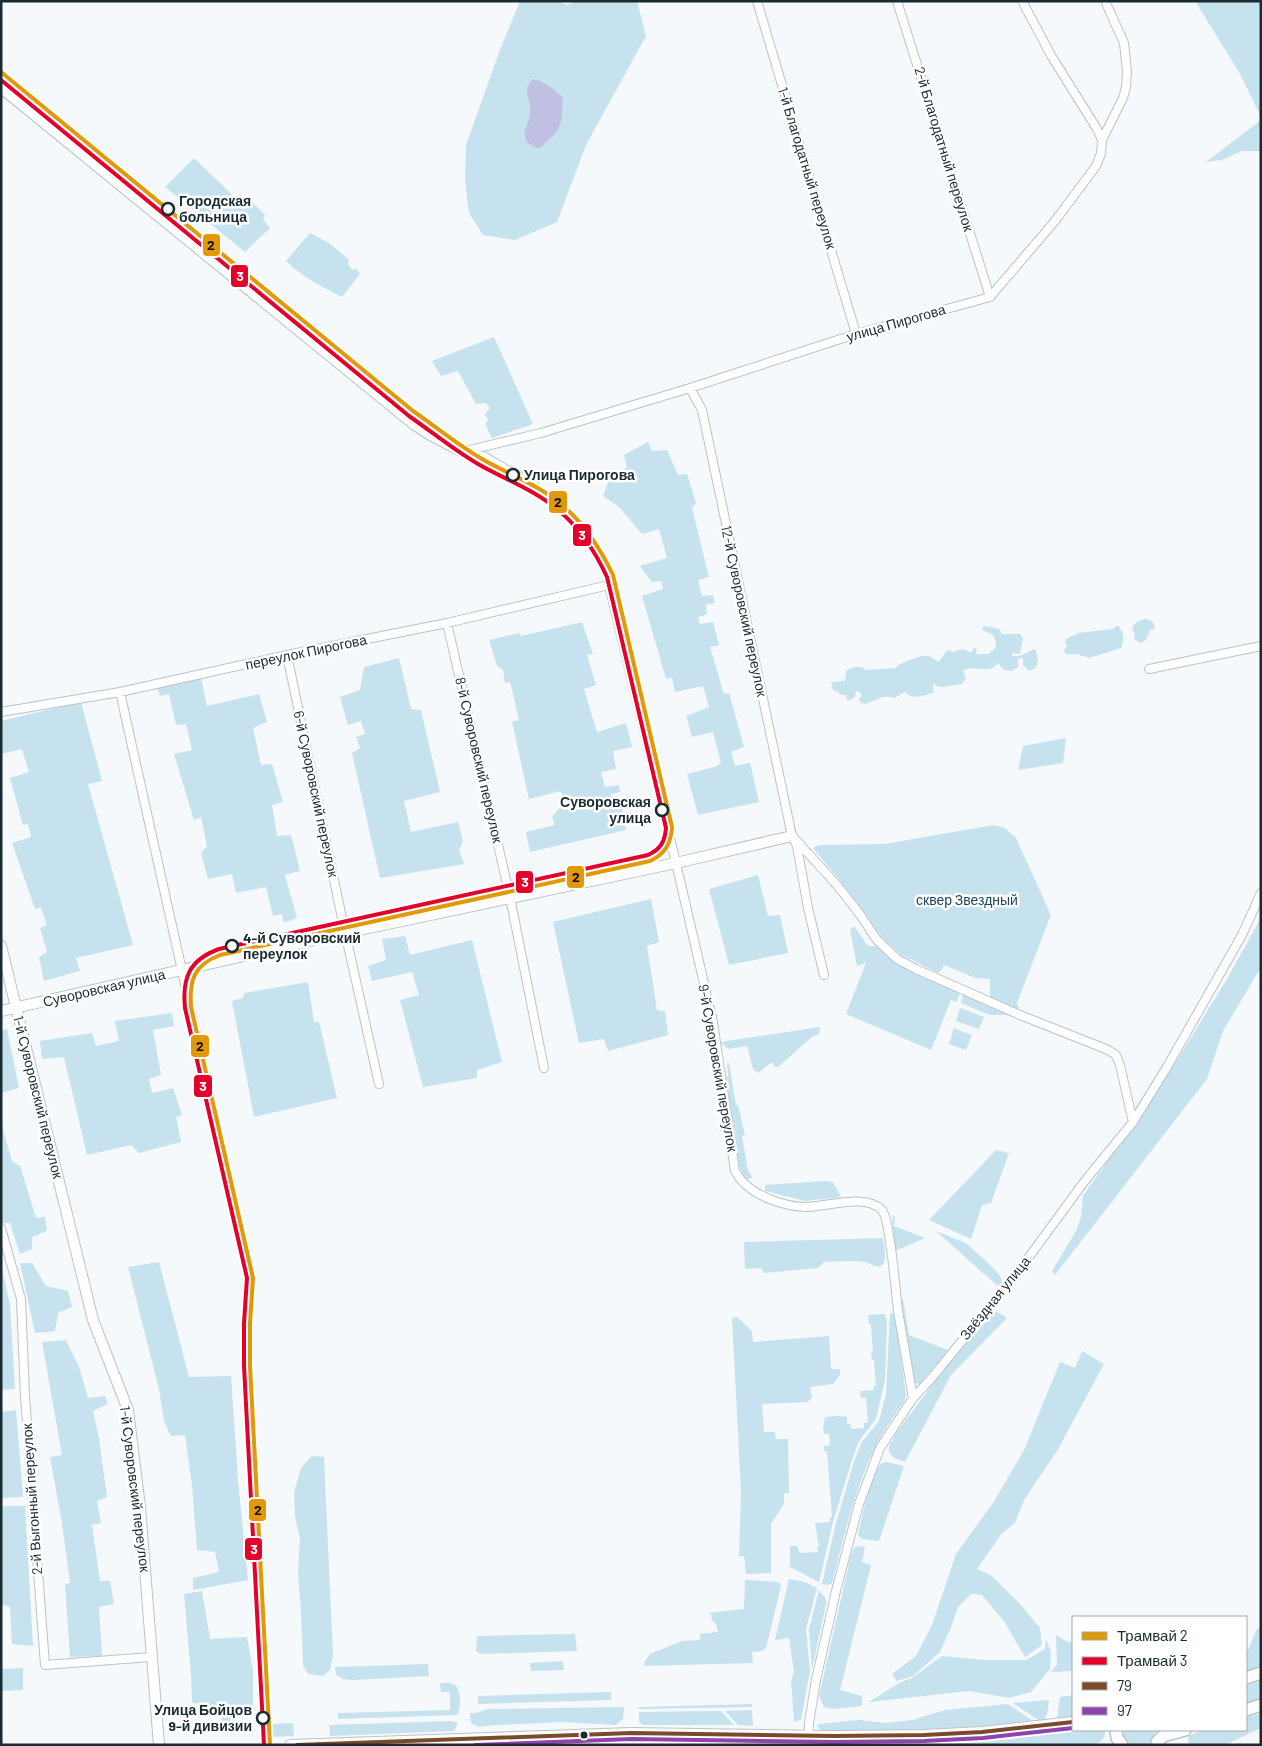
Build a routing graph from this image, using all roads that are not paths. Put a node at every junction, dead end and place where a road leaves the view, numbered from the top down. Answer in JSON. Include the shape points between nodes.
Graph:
{"nodes":[{"id":1,"x":757,"y":1,"type":"edge"},
{"id":2,"x":897,"y":1,"type":"edge"},
{"id":3,"x":1022,"y":1,"type":"edge"},
{"id":4,"x":1105,"y":1,"type":"edge"},
{"id":5,"x":1,"y":89,"type":"edge"},
{"id":6,"x":1102,"y":140,"type":"junction"},
{"id":7,"x":990,"y":297,"type":"junction"},
{"id":8,"x":856,"y":334,"type":"junction"},
{"id":9,"x":690,"y":388,"type":"junction"},
{"id":10,"x":474,"y":450,"type":"junction"},
{"id":11,"x":535,"y":486,"type":"dead end"},
{"id":12,"x":609,"y":585,"type":"joint"},
{"id":13,"x":447,"y":623,"type":"junction"},
{"id":14,"x":1261,"y":646,"type":"edge"},
{"id":15,"x":287,"y":655,"type":"junction"},
{"id":16,"x":1149,"y":669,"type":"dead end"},
{"id":17,"x":120,"y":692,"type":"junction"},
{"id":18,"x":1,"y":712,"type":"edge"},
{"id":19,"x":792,"y":836,"type":"junction"},
{"id":20,"x":676,"y":863,"type":"junction"},
{"id":21,"x":1261,"y":893,"type":"edge"},
{"id":22,"x":510,"y":897,"type":"junction"},
{"id":23,"x":346,"y":933,"type":"junction"},
{"id":24,"x":1,"y":946,"type":"edge"},
{"id":25,"x":181,"y":970,"type":"junction"},
{"id":26,"x":824,"y":975,"type":"dead end"},
{"id":27,"x":16,"y":1008,"type":"junction"},
{"id":28,"x":1,"y":1011,"type":"edge"},
{"id":29,"x":544,"y":1068,"type":"dead end"},
{"id":30,"x":379,"y":1084,"type":"dead end"},
{"id":31,"x":213,"y":1110,"type":"dead end"},
{"id":32,"x":1133,"y":1122,"type":"junction"},
{"id":33,"x":1,"y":1228,"type":"edge"},
{"id":34,"x":913,"y":1398,"type":"junction"},
{"id":35,"x":151,"y":1657,"type":"junction"},
{"id":36,"x":1261,"y":1673,"type":"edge"},
{"id":37,"x":1247,"y":1678,"type":"edge"},
{"id":38,"x":1261,"y":1705,"type":"edge"},
{"id":39,"x":1247,"y":1710,"type":"edge"},
{"id":40,"x":1072,"y":1722,"type":"edge"},
{"id":41,"x":1116,"y":1731,"type":"edge"},
{"id":42,"x":1160,"y":1731,"type":"edge"},
{"id":43,"x":1181,"y":1731,"type":"edge"},
{"id":44,"x":808,"y":1740,"type":"edge"},
{"id":45,"x":1156,"y":1744,"type":"edge"},
{"id":46,"x":159,"y":1745,"type":"edge"},
{"id":47,"x":290,"y":1745,"type":"edge"},
{"id":48,"x":1122,"y":1745,"type":"edge"}],
"edges":[{"from":1,"to":8,"type":"street","name":"1-й Благодатный переулок"},
{"from":2,"to":7,"type":"street","name":"2-й Благодатный переулок"},
{"from":3,"to":6,"type":"street"},
{"from":4,"to":6,"type":"street","via":[[1124,42],[1127,72],[1123,98]]},
{"from":5,"to":10,"type":"street","name":"улица Пирогова","via":[[413,426],[461,452]]},
{"from":6,"to":7,"type":"street","via":[[1096,166],[1041,239]]},
{"from":7,"to":8,"type":"street","name":"улица Пирогова"},
{"from":8,"to":9,"type":"street","name":"улица Пирогова"},
{"from":9,"to":10,"type":"street","name":"улица Пирогова"},
{"from":9,"to":19,"type":"street","name":"12-й Суворовский переулок","via":[[702,410]]},
{"from":10,"to":11,"type":"street","name":"улица Пирогова"},
{"from":12,"to":13,"type":"street","name":"переулок Пирогова"},
{"from":12,"to":20,"type":"street","name":"9-й Суворовский переулок"},
{"from":13,"to":15,"type":"street","name":"переулок Пирогова"},
{"from":13,"to":22,"type":"street","name":"8-й Суворовский переулок"},
{"from":14,"to":16,"type":"street"},
{"from":15,"to":17,"type":"street","name":"переулок Пирогова"},
{"from":15,"to":23,"type":"street","name":"6-й Суворовский переулок"},
{"from":17,"to":18,"type":"street","name":"переулок Пирогова"},
{"from":17,"to":25,"type":"street"},
{"from":19,"to":20,"type":"street","name":"Суворовская улица"},
{"from":19,"to":26,"type":"street","name":"12-й Суворовский переулок","via":[[797,846]]},
{"from":19,"to":32,"type":"street","via":[[837,885],[877,940],[898,959],[1116,1055]]},
{"from":20,"to":22,"type":"street","name":"Суворовская улица"},
{"from":20,"to":34,"type":"street","name":"9-й Суворовский переулок","via":[[713,1022],[735,1171],[754,1191],[788,1204],[804,1207],[859,1202],[870,1203],[882,1210],[888,1225]]},
{"from":21,"to":32,"type":"street","name":"Звёздная улица","via":[[1242,935]]},
{"from":22,"to":23,"type":"street","name":"Суворовская улица"},
{"from":22,"to":29,"type":"street","name":"8-й Суворовский переулок"},
{"from":23,"to":25,"type":"street","name":"Суворовская улица"},
{"from":23,"to":30,"type":"street","name":"6-й Суворовский переулок"},
{"from":24,"to":27,"type":"street","name":"1-й Суворовский переулок"},
{"from":25,"to":27,"type":"street","name":"Суворовская улица"},
{"from":25,"to":31,"type":"street"},
{"from":27,"to":28,"type":"street","name":"Суворовская улица"},
{"from":27,"to":35,"type":"street","name":"1-й Суворовский переулок","via":[[93,1320],[128,1410],[142,1526]]},
{"from":32,"to":34,"type":"street","name":"Звёздная улица","via":[[1015,1276]]},
{"from":33,"to":35,"type":"street","name":"2-й Выгонный переулок","via":[[21,1299],[45,1665]]},
{"from":34,"to":44,"type":"street","name":"Звёздная улица","via":[[880,1448],[859,1504],[816,1680]]},
{"from":35,"to":46,"type":"street","name":"1-й Суворовский переулок"},
{"from":36,"to":37,"type":"main road"},
{"from":38,"to":39,"type":"main road"},
{"from":40,"to":44,"type":"street","via":[[982,1732]]},
{"from":41,"to":48,"type":"main road"},
{"from":42,"to":45,"type":"main road"},
{"from":43,"to":45,"type":"main road","via":[[1163,1736]]},
{"from":44,"to":47,"type":"street","via":[[631,1733]]}]}
